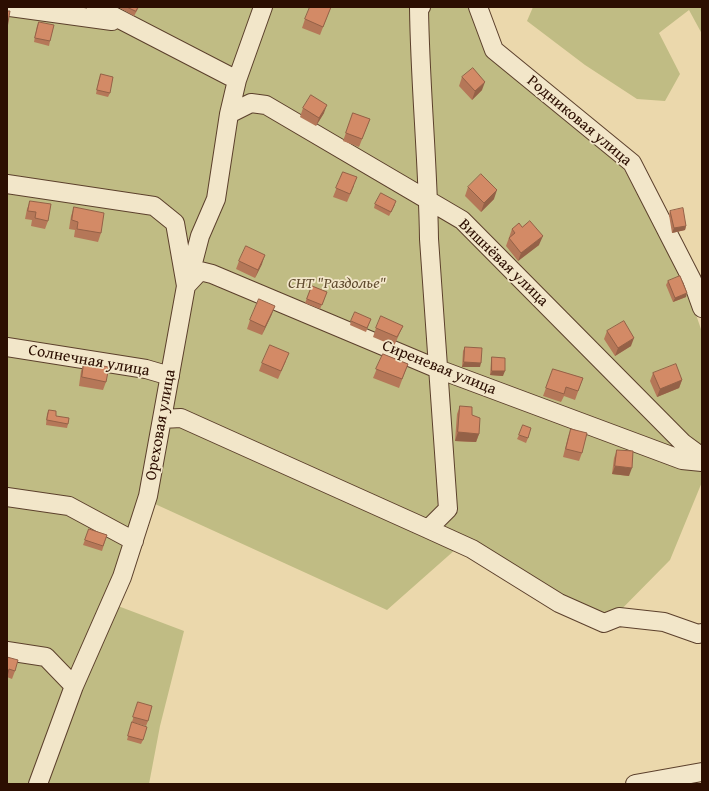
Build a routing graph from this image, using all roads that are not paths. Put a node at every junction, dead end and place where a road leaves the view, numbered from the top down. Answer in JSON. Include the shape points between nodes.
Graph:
{"nodes":[{"id":1,"x":10,"y":7,"type":"edge"},
{"id":2,"x":96,"y":7,"type":"edge"},
{"id":3,"x":263,"y":7,"type":"edge"},
{"id":4,"x":421,"y":7,"type":"edge"},
{"id":5,"x":478,"y":7,"type":"edge"},
{"id":6,"x":123,"y":22,"type":"junction"},
{"id":7,"x":237,"y":80,"type":"junction"},
{"id":8,"x":229,"y":114,"type":"junction"},
{"id":9,"x":7,"y":184,"type":"edge"},
{"id":10,"x":428,"y":200,"type":"junction"},
{"id":11,"x":186,"y":286,"type":"junction"},
{"id":12,"x":702,"y":308,"type":"edge"},
{"id":13,"x":7,"y":347,"type":"edge"},
{"id":14,"x":438,"y":369,"type":"junction"},
{"id":15,"x":170,"y":376,"type":"junction"},
{"id":16,"x":162,"y":419,"type":"junction"},
{"id":17,"x":702,"y":457,"type":"edge"},
{"id":18,"x":702,"y":462,"type":"edge"},
{"id":19,"x":7,"y":498,"type":"edge"},
{"id":20,"x":428,"y":529,"type":"junction"},
{"id":21,"x":134,"y":541,"type":"junction"},
{"id":22,"x":702,"y":633,"type":"edge"},
{"id":23,"x":7,"y":651,"type":"edge"},
{"id":24,"x":74,"y":686,"type":"junction"},
{"id":25,"x":702,"y":772,"type":"edge"},
{"id":26,"x":38,"y":784,"type":"edge"},
{"id":27,"x":635,"y":784,"type":"edge"}],
"edges":[{"from":1,"to":6,"type":"street"},
{"from":2,"to":6,"type":"street"},
{"from":3,"to":7,"type":"street"},
{"from":4,"to":10,"type":"street","via":[[420,57]]},
{"from":5,"to":12,"type":"street","name":"Родниковая улица","via":[[494,50],[632,163],[692,280]]},
{"from":6,"to":7,"type":"street"},
{"from":7,"to":8,"type":"street"},
{"from":8,"to":10,"type":"street","name":"Вишнёвая улица","via":[[251,103],[266,105]]},
{"from":8,"to":11,"type":"street","via":[[216,199],[200,236]]},
{"from":9,"to":11,"type":"street","name":"Ореховая улица","via":[[154,206],[175,223]]},
{"from":10,"to":14,"type":"street"},
{"from":10,"to":17,"type":"street","name":"Вишнёвая улица","via":[[462,220],[683,443]]},
{"from":11,"to":14,"type":"street","name":"Сиреневая улица","via":[[200,270]]},
{"from":11,"to":15,"type":"street","name":"Ореховая улица"},
{"from":13,"to":15,"type":"street","name":"Солнечная улица","via":[[146,369]]},
{"from":14,"to":18,"type":"street","name":"Сиреневая улица","via":[[682,460]]},
{"from":14,"to":20,"type":"street","via":[[448,509]]},
{"from":15,"to":16,"type":"street","name":"Ореховая улица"},
{"from":16,"to":20,"type":"street","via":[[181,418]]},
{"from":16,"to":21,"type":"street","name":"Ореховая улица","via":[[148,496]]},
{"from":19,"to":21,"type":"street","via":[[69,506]]},
{"from":20,"to":22,"type":"street","via":[[472,549],[559,603],[604,623],[619,617],[664,622],[698,634]]},
{"from":21,"to":24,"type":"street","name":"Ореховая улица","via":[[122,578]]},
{"from":23,"to":24,"type":"street","via":[[46,657]]},
{"from":24,"to":26,"type":"street","name":"Ореховая улица"},
{"from":25,"to":27,"type":"street"}]}
